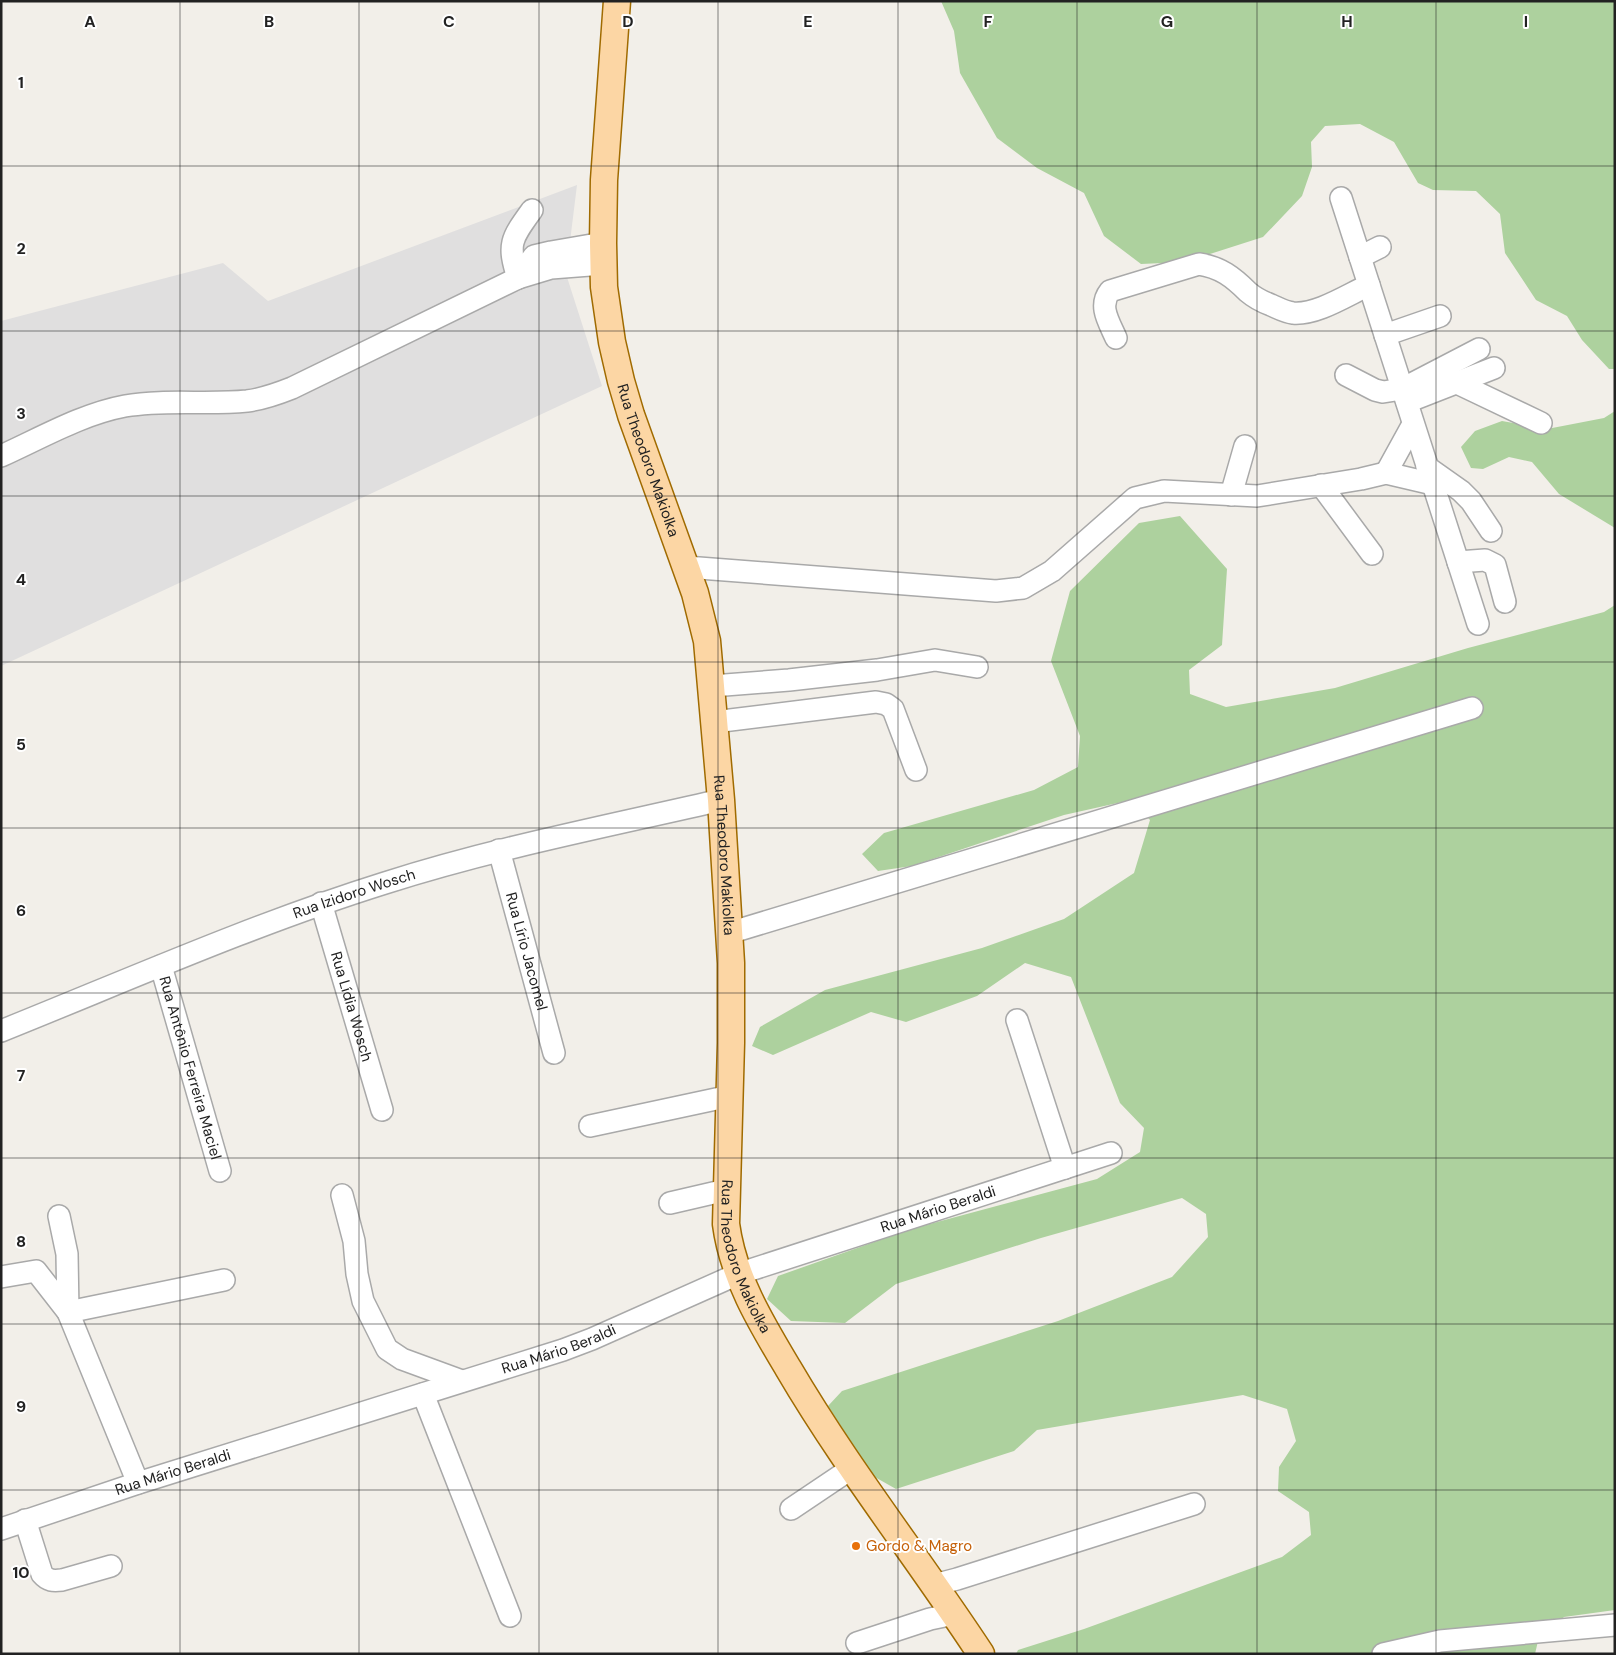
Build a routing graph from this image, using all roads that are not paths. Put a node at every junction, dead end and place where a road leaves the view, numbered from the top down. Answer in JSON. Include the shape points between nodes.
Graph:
{"nodes":[{"id":1,"x":617,"y":1,"type":"edge"},
{"id":2,"x":1341,"y":198,"type":"dead end"},
{"id":3,"x":532,"y":210,"type":"dead end"},
{"id":4,"x":1380,"y":247,"type":"dead end"},
{"id":5,"x":603,"y":253,"type":"junction"},
{"id":6,"x":1360,"y":257,"type":"junction"},
{"id":7,"x":518,"y":278,"type":"junction"},
{"id":8,"x":1369,"y":285,"type":"junction"},
{"id":9,"x":1440,"y":316,"type":"dead end"},
{"id":10,"x":1385,"y":335,"type":"junction"},
{"id":11,"x":1116,"y":338,"type":"dead end"},
{"id":12,"x":1479,"y":349,"type":"dead end"},
{"id":13,"x":1494,"y":368,"type":"dead end"},
{"id":14,"x":1346,"y":375,"type":"dead end"},
{"id":15,"x":1457,"y":383,"type":"junction"},
{"id":16,"x":1405,"y":396,"type":"junction"},
{"id":17,"x":1540,"y":423,"type":"dead end"},
{"id":18,"x":1414,"y":424,"type":"junction"},
{"id":19,"x":1245,"y":446,"type":"dead end"},
{"id":20,"x":1,"y":456,"type":"edge"},
{"id":21,"x":1386,"y":473,"type":"junction"},
{"id":22,"x":1430,"y":475,"type":"junction"},
{"id":23,"x":1321,"y":486,"type":"junction"},
{"id":24,"x":1231,"y":495,"type":"junction"},
{"id":25,"x":1491,"y":531,"type":"dead end"},
{"id":26,"x":1372,"y":554,"type":"dead end"},
{"id":27,"x":1458,"y":562,"type":"junction"},
{"id":28,"x":686,"y":567,"type":"junction"},
{"id":29,"x":1505,"y":602,"type":"dead end"},
{"id":30,"x":1478,"y":624,"type":"dead end"},
{"id":31,"x":978,"y":667,"type":"dead end"},
{"id":32,"x":712,"y":686,"type":"junction"},
{"id":33,"x":1472,"y":708,"type":"dead end"},
{"id":34,"x":714,"y":722,"type":"junction"},
{"id":35,"x":916,"y":770,"type":"dead end"},
{"id":36,"x":721,"y":800,"type":"junction"},
{"id":37,"x":499,"y":850,"type":"junction"},
{"id":38,"x":321,"y":903,"type":"junction"},
{"id":39,"x":729,"y":933,"type":"junction"},
{"id":40,"x":161,"y":966,"type":"junction"},
{"id":41,"x":1016,"y":1020,"type":"dead end"},
{"id":42,"x":1,"y":1030,"type":"edge"},
{"id":43,"x":554,"y":1053,"type":"dead end"},
{"id":44,"x":730,"y":1096,"type":"junction"},
{"id":45,"x":382,"y":1110,"type":"dead end"},
{"id":46,"x":590,"y":1126,"type":"dead end"},
{"id":47,"x":1111,"y":1153,"type":"dead end"},
{"id":48,"x":1065,"y":1168,"type":"junction"},
{"id":49,"x":220,"y":1171,"type":"dead end"},
{"id":50,"x":726,"y":1190,"type":"junction"},
{"id":51,"x":342,"y":1195,"type":"dead end"},
{"id":52,"x":670,"y":1203,"type":"dead end"},
{"id":53,"x":59,"y":1216,"type":"dead end"},
{"id":54,"x":738,"y":1274,"type":"junction"},
{"id":55,"x":1,"y":1277,"type":"edge"},
{"id":56,"x":224,"y":1280,"type":"dead end"},
{"id":57,"x":68,"y":1312,"type":"junction"},
{"id":58,"x":462,"y":1381,"type":"junction"},
{"id":59,"x":423,"y":1394,"type":"junction"},
{"id":60,"x":852,"y":1468,"type":"junction"},
{"id":61,"x":138,"y":1483,"type":"junction"},
{"id":62,"x":1194,"y":1504,"type":"dead end"},
{"id":63,"x":791,"y":1509,"type":"dead end"},
{"id":64,"x":13,"y":1524,"type":"edge"},
{"id":65,"x":111,"y":1566,"type":"dead end"},
{"id":66,"x":934,"y":1585,"type":"junction"},
{"id":67,"x":42,"y":1589,"type":"dead end"},
{"id":68,"x":954,"y":1614,"type":"junction"},
{"id":69,"x":510,"y":1616,"type":"dead end"},
{"id":70,"x":1615,"y":1625,"type":"edge"},
{"id":71,"x":856,"y":1643,"type":"dead end"},
{"id":72,"x":981,"y":1654,"type":"edge"},
{"id":73,"x":1383,"y":1654,"type":"edge"}],
"edges":[{"from":1,"to":5,"type":"main road","name":"Rua Theodoro Makiolka","via":[[604,180]]},
{"from":2,"to":6,"type":"street"},
{"from":3,"to":7,"type":"street","via":[[514,238],[512,259]]},
{"from":4,"to":6,"type":"street"},
{"from":5,"to":7,"type":"street","via":[[551,252],[534,256]]},
{"from":5,"to":28,"type":"main road","name":"Rua Theodoro Makiolka","via":[[608,314],[621,381]]},
{"from":6,"to":8,"type":"street"},
{"from":7,"to":20,"type":"street","via":[[271,396],[248,401],[125,406],[93,415]]},
{"from":8,"to":10,"type":"street"},
{"from":8,"to":11,"type":"street","via":[[1316,309],[1293,313],[1250,294],[1223,271],[1199,264],[1110,291],[1104,309]]},
{"from":9,"to":10,"type":"street"},
{"from":10,"to":16,"type":"street"},
{"from":12,"to":16,"type":"street"},
{"from":13,"to":15,"type":"street"},
{"from":14,"to":16,"type":"street","via":[[1375,390]]},
{"from":15,"to":16,"type":"street"},
{"from":15,"to":17,"type":"street"},
{"from":16,"to":18,"type":"street"},
{"from":18,"to":21,"type":"street"},
{"from":18,"to":22,"type":"street"},
{"from":19,"to":24,"type":"street"},
{"from":21,"to":22,"type":"street"},
{"from":21,"to":23,"type":"street"},
{"from":22,"to":25,"type":"street","via":[[1461,490]]},
{"from":22,"to":27,"type":"street"},
{"from":23,"to":24,"type":"street","via":[[1256,496]]},
{"from":23,"to":26,"type":"street"},
{"from":24,"to":28,"type":"street","via":[[1164,491],[1135,498],[1052,571],[1023,588],[996,591]]},
{"from":27,"to":29,"type":"street","via":[[1485,560],[1494,565]]},
{"from":27,"to":30,"type":"street"},
{"from":28,"to":32,"type":"main road","name":"Rua Theodoro Makiolka","via":[[702,618]]},
{"from":31,"to":32,"type":"street","via":[[935,660],[848,674]]},
{"from":32,"to":34,"type":"main road","name":"Rua Theodoro Makiolka"},
{"from":33,"to":39,"type":"street"},
{"from":34,"to":35,"type":"street","via":[[876,702],[886,704],[893,709]]},
{"from":34,"to":36,"type":"main road","name":"Rua Theodoro Makiolka"},
{"from":36,"to":37,"type":"street","name":"Rua Izidoro Wosch"},
{"from":36,"to":39,"type":"main road","name":"Rua Theodoro Makiolka"},
{"from":37,"to":38,"type":"street","name":"Rua Izidoro Wosch"},
{"from":37,"to":43,"type":"street","name":"Rua Lírio Jacomel"},
{"from":38,"to":40,"type":"street","name":"Rua Izidoro Wosch"},
{"from":38,"to":45,"type":"street","name":"Rua Lídia Wosch"},
{"from":39,"to":44,"type":"main road","name":"Rua Theodoro Makiolka","via":[[732,996]]},
{"from":40,"to":42,"type":"street","name":"Rua Izidoro Wosch"},
{"from":40,"to":49,"type":"street","name":"Rua Antônio Ferreira Maciel"},
{"from":41,"to":48,"type":"street"},
{"from":44,"to":46,"type":"street"},
{"from":44,"to":50,"type":"main road","name":"Rua Theodoro Makiolka"},
{"from":47,"to":48,"type":"street","name":"Rua Mário Beraldi"},
{"from":48,"to":54,"type":"street","name":"Rua Mário Beraldi"},
{"from":50,"to":52,"type":"street"},
{"from":50,"to":54,"type":"main road","name":"Rua Theodoro Makiolka","via":[[728,1240]]},
{"from":51,"to":58,"type":"street","via":[[354,1241],[363,1301],[387,1349]]},
{"from":53,"to":57,"type":"street","via":[[67,1254]]},
{"from":54,"to":58,"type":"street","name":"Rua Mário Beraldi","via":[[577,1345]]},
{"from":54,"to":60,"type":"main road","name":"Rua Theodoro Makiolka","via":[[782,1358]]},
{"from":55,"to":57,"type":"street","via":[[36,1271]]},
{"from":56,"to":57,"type":"street"},
{"from":57,"to":61,"type":"street"},
{"from":58,"to":59,"type":"street","name":"Rua Mário Beraldi"},
{"from":59,"to":61,"type":"street","name":"Rua Mário Beraldi"},
{"from":59,"to":69,"type":"street"},
{"from":60,"to":63,"type":"street"},
{"from":60,"to":66,"type":"main road","name":"Rua Theodoro Makiolka"},
{"from":61,"to":64,"type":"street","name":"Rua Mário Beraldi"},
{"from":62,"to":66,"type":"street"},
{"from":64,"to":65,"type":"street","via":[[47,1579],[62,1580]]},
{"from":64,"to":67,"type":"street"},
{"from":66,"to":68,"type":"main road","name":"Rua Theodoro Makiolka"},
{"from":68,"to":71,"type":"street"},
{"from":68,"to":72,"type":"main road","name":"Rua Theodoro Makiolka"},
{"from":70,"to":73,"type":"street","via":[[1440,1641]]}]}
